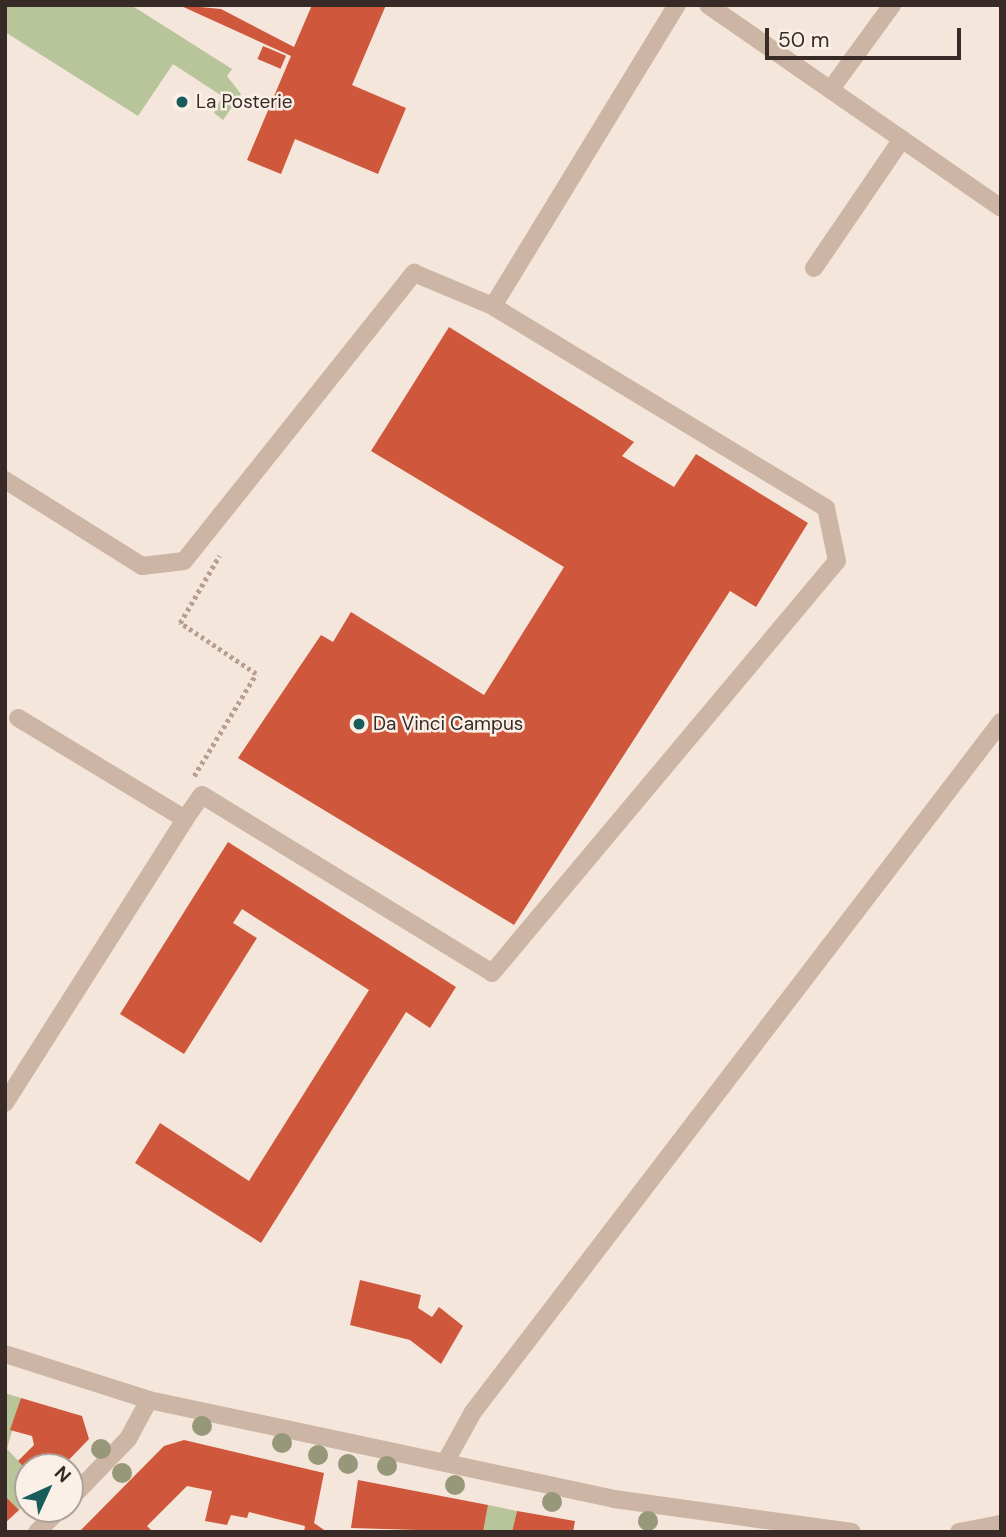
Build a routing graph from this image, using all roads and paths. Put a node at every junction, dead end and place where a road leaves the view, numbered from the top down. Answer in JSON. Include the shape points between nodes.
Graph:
{"nodes":[{"id":1,"x":677,"y":5,"type":"edge"},
{"id":2,"x":708,"y":5,"type":"edge"},
{"id":3,"x":892,"y":5,"type":"edge"},
{"id":4,"x":831,"y":89,"type":"junction"},
{"id":5,"x":902,"y":139,"type":"junction"},
{"id":6,"x":1001,"y":208,"type":"edge"},
{"id":7,"x":814,"y":268,"type":"dead end"},
{"id":8,"x":493,"y":306,"type":"junction"},
{"id":9,"x":5,"y":480,"type":"edge"},
{"id":10,"x":225,"y":544,"type":"dead end"},
{"id":11,"x":18,"y":718,"type":"dead end"},
{"id":12,"x":1001,"y":722,"type":"edge"},
{"id":13,"x":202,"y":795,"type":"junction"},
{"id":14,"x":185,"y":819,"type":"junction"},
{"id":15,"x":5,"y":1103,"type":"edge"},
{"id":16,"x":5,"y":1354,"type":"edge"},
{"id":17,"x":149,"y":1400,"type":"junction"},
{"id":18,"x":446,"y":1461,"type":"junction"},
{"id":19,"x":84,"y":1485,"type":"edge"},
{"id":20,"x":1001,"y":1524,"type":"edge"},
{"id":21,"x":852,"y":1532,"type":"edge"},
{"id":22,"x":959,"y":1532,"type":"edge"}],
"edges":[{"from":1,"to":8,"type":"street"},
{"from":2,"to":4,"type":"street"},
{"from":3,"to":4,"type":"street"},
{"from":4,"to":5,"type":"street"},
{"from":5,"to":6,"type":"street"},
{"from":5,"to":7,"type":"street"},
{"from":8,"to":9,"type":"street","via":[[414,273],[184,561],[142,566]]},
{"from":8,"to":13,"type":"street","via":[[826,508],[837,561],[492,973]]},
{"from":10,"to":13,"type":"path","via":[[180,623],[256,674],[192,778]]},
{"from":11,"to":14,"type":"street"},
{"from":12,"to":18,"type":"street","via":[[473,1412]]},
{"from":13,"to":14,"type":"street"},
{"from":14,"to":15,"type":"street"},
{"from":16,"to":17,"type":"street"},
{"from":17,"to":18,"type":"street"},
{"from":17,"to":19,"type":"street","via":[[128,1439]]},
{"from":18,"to":21,"type":"street","via":[[614,1499]]},
{"from":20,"to":22,"type":"street"}]}
